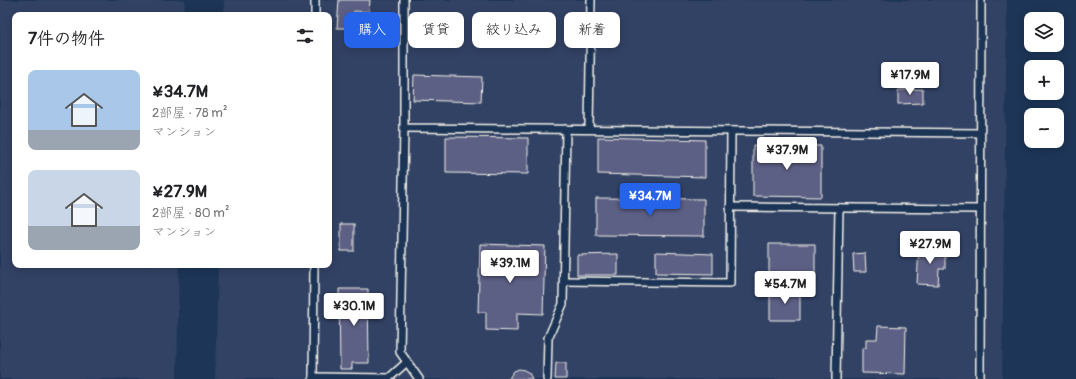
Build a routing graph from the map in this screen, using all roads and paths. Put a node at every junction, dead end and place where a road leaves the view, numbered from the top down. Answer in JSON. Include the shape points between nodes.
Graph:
{"nodes":[{"id":1,"x":315,"y":0,"type":"edge"},
{"id":2,"x":404,"y":0,"type":"edge"},
{"id":3,"x":591,"y":0,"type":"edge"},
{"id":4,"x":981,"y":0,"type":"edge"},
{"id":5,"x":315,"y":12,"type":"edge"},
{"id":6,"x":404,"y":128,"type":"junction"},
{"id":7,"x":566,"y":129,"type":"junction"},
{"id":8,"x":589,"y":130,"type":"junction"},
{"id":9,"x":731,"y":131,"type":"junction"},
{"id":10,"x":980,"y":133,"type":"junction"},
{"id":11,"x":730,"y":207,"type":"junction"},
{"id":12,"x":839,"y":208,"type":"junction"},
{"id":13,"x":980,"y":209,"type":"junction"},
{"id":14,"x":314,"y":268,"type":"edge"},
{"id":15,"x":564,"y":281,"type":"junction"},
{"id":16,"x":407,"y":362,"type":"junction"},
{"id":17,"x":314,"y":378,"type":"edge"},
{"id":18,"x":419,"y":379,"type":"edge"},
{"id":19,"x":547,"y":379,"type":"edge"},
{"id":20,"x":836,"y":379,"type":"edge"},
{"id":21,"x":980,"y":379,"type":"edge"}],
"edges":[{"from":1,"to":5,"type":"lane"},
{"from":2,"to":6,"type":"lane"},
{"from":3,"to":8,"type":"lane"},
{"from":4,"to":10,"type":"lane"},
{"from":6,"to":7,"type":"lane"},
{"from":6,"to":16,"type":"lane","via":[[400,352]]},
{"from":7,"to":8,"type":"lane"},
{"from":7,"to":15,"type":"lane"},
{"from":8,"to":9,"type":"lane"},
{"from":9,"to":10,"type":"lane"},
{"from":9,"to":11,"type":"lane"},
{"from":10,"to":13,"type":"lane"},
{"from":11,"to":12,"type":"lane"},
{"from":11,"to":15,"type":"lane","via":[[730,283]]},
{"from":12,"to":13,"type":"lane"},
{"from":12,"to":20,"type":"lane"},
{"from":13,"to":21,"type":"lane"},
{"from":14,"to":17,"type":"lane"},
{"from":15,"to":19,"type":"lane","via":[[563,304],[548,338]]},
{"from":16,"to":17,"type":"lane","via":[[389,378]]},
{"from":16,"to":18,"type":"lane"}]}
